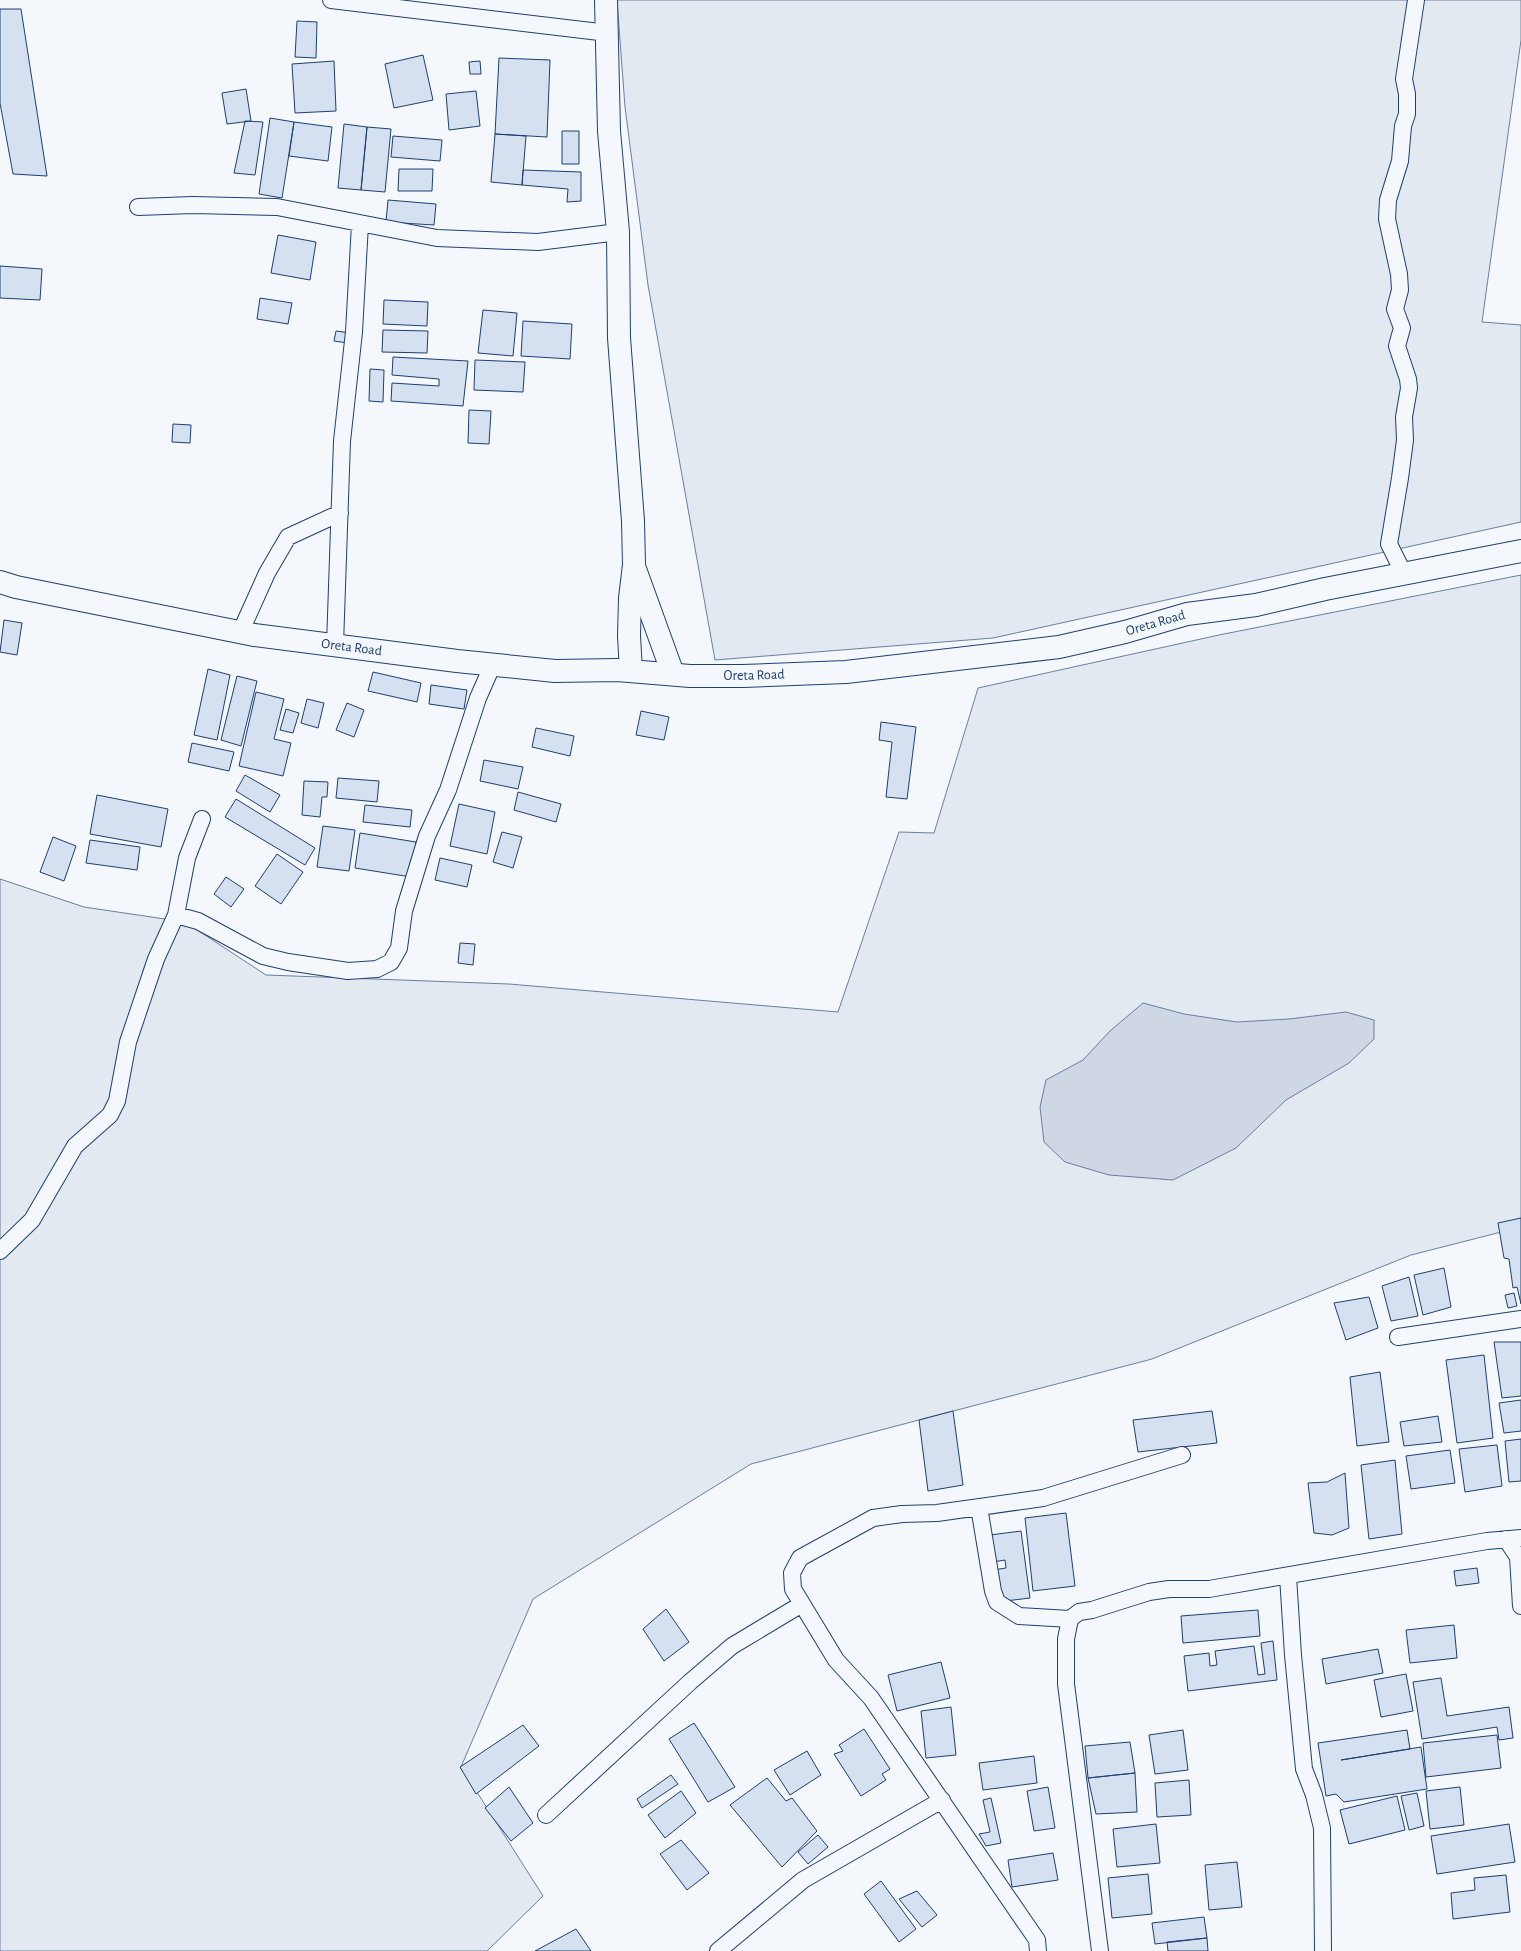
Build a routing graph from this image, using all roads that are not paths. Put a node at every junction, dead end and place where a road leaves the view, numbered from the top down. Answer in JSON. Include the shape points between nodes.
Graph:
{"nodes":[{"id":1,"x":331,"y":0,"type":"edge"},
{"id":2,"x":606,"y":0,"type":"edge"},
{"id":3,"x":1416,"y":0,"type":"edge"},
{"id":4,"x":608,"y":33,"type":"junction"},
{"id":5,"x":138,"y":207,"type":"dead end"},
{"id":6,"x":360,"y":224,"type":"junction"},
{"id":7,"x":618,"y":232,"type":"junction"},
{"id":8,"x":340,"y":513,"type":"junction"},
{"id":9,"x":1514,"y":552,"type":"edge"},
{"id":10,"x":634,"y":565,"type":"junction"},
{"id":11,"x":1404,"y":574,"type":"junction"},
{"id":12,"x":0,"y":582,"type":"edge"},
{"id":13,"x":240,"y":632,"type":"junction"},
{"id":14,"x":336,"y":645,"type":"junction"},
{"id":15,"x":493,"y":664,"type":"junction"},
{"id":16,"x":631,"y":671,"type":"junction"},
{"id":17,"x":673,"y":674,"type":"junction"},
{"id":18,"x":202,"y":819,"type":"dead end"},
{"id":19,"x":176,"y":915,"type":"junction"},
{"id":20,"x":0,"y":1251,"type":"edge"},
{"id":21,"x":1521,"y":1320,"type":"edge"},
{"id":22,"x":1398,"y":1337,"type":"dead end"},
{"id":23,"x":1182,"y":1455,"type":"dead end"},
{"id":24,"x":979,"y":1507,"type":"junction"},
{"id":25,"x":1513,"y":1538,"type":"edge"},
{"id":26,"x":1519,"y":1555,"type":"edge"},
{"id":27,"x":1288,"y":1576,"type":"junction"},
{"id":28,"x":802,"y":1604,"type":"junction"},
{"id":29,"x":1521,"y":1606,"type":"edge"},
{"id":30,"x":1070,"y":1619,"type":"junction"},
{"id":31,"x":942,"y":1800,"type":"junction"},
{"id":32,"x":546,"y":1815,"type":"dead end"},
{"id":33,"x":718,"y":1951,"type":"edge"},
{"id":34,"x":1038,"y":1951,"type":"edge"},
{"id":35,"x":1100,"y":1951,"type":"edge"},
{"id":36,"x":1323,"y":1951,"type":"edge"}],
"edges":[{"from":1,"to":4,"type":"street"},
{"from":2,"to":4,"type":"street"},
{"from":3,"to":11,"type":"street","via":[[1404,79],[1407,114],[1400,160],[1388,200],[1387,219],[1399,274],[1400,290],[1395,309],[1402,328],[1398,346],[1409,388],[1404,417],[1405,440],[1389,544]]},
{"from":4,"to":7,"type":"street","via":[[609,131]]},
{"from":5,"to":6,"type":"street","via":[[277,207]]},
{"from":6,"to":7,"type":"street","via":[[437,238],[538,242]]},
{"from":6,"to":8,"type":"street","via":[[354,332],[342,441]]},
{"from":7,"to":10,"type":"street","via":[[619,338]]},
{"from":8,"to":13,"type":"street","via":[[288,537],[267,573]]},
{"from":8,"to":14,"type":"street"},
{"from":9,"to":11,"type":"street","name":"Oreta Road"},
{"from":10,"to":16,"type":"street","via":[[629,626]]},
{"from":10,"to":17,"type":"street"},
{"from":11,"to":17,"type":"street","name":"Oreta Road","via":[[1256,605],[1187,614],[1059,646],[846,672],[744,676]]},
{"from":12,"to":13,"type":"street","name":"Oreta Road","via":[[26,590]]},
{"from":13,"to":14,"type":"street","name":"Oreta Road"},
{"from":14,"to":15,"type":"street","name":"Oreta Road"},
{"from":15,"to":16,"type":"street","name":"Oreta Road","via":[[555,670]]},
{"from":15,"to":19,"type":"street","via":[[478,698],[448,790],[427,836],[404,911],[399,948],[391,962],[377,969],[348,971],[288,962],[263,956],[198,921]]},
{"from":16,"to":17,"type":"street","name":"Oreta Road"},
{"from":18,"to":19,"type":"street","via":[[187,858]]},
{"from":19,"to":20,"type":"street","via":[[156,959],[131,1033],[118,1101],[110,1115],[75,1146],[32,1220]]},
{"from":21,"to":22,"type":"street"},
{"from":23,"to":24,"type":"street","via":[[1044,1498]]},
{"from":24,"to":28,"type":"street","via":[[873,1518],[800,1558],[792,1573],[793,1589]]},
{"from":24,"to":30,"type":"street","via":[[997,1602],[1019,1616]]},
{"from":25,"to":26,"type":"street"},
{"from":25,"to":27,"type":"street"},
{"from":26,"to":29,"type":"street"},
{"from":27,"to":30,"type":"street","via":[[1209,1589],[1150,1592],[1079,1612]]},
{"from":27,"to":36,"type":"street","via":[[1304,1769],[1322,1828]]},
{"from":28,"to":31,"type":"street","via":[[836,1660],[871,1698]]},
{"from":28,"to":32,"type":"street","via":[[732,1646]]},
{"from":30,"to":35,"type":"street","via":[[1066,1638],[1066,1684]]},
{"from":31,"to":33,"type":"street","via":[[803,1880]]},
{"from":31,"to":34,"type":"street","via":[[1037,1940]]}]}
